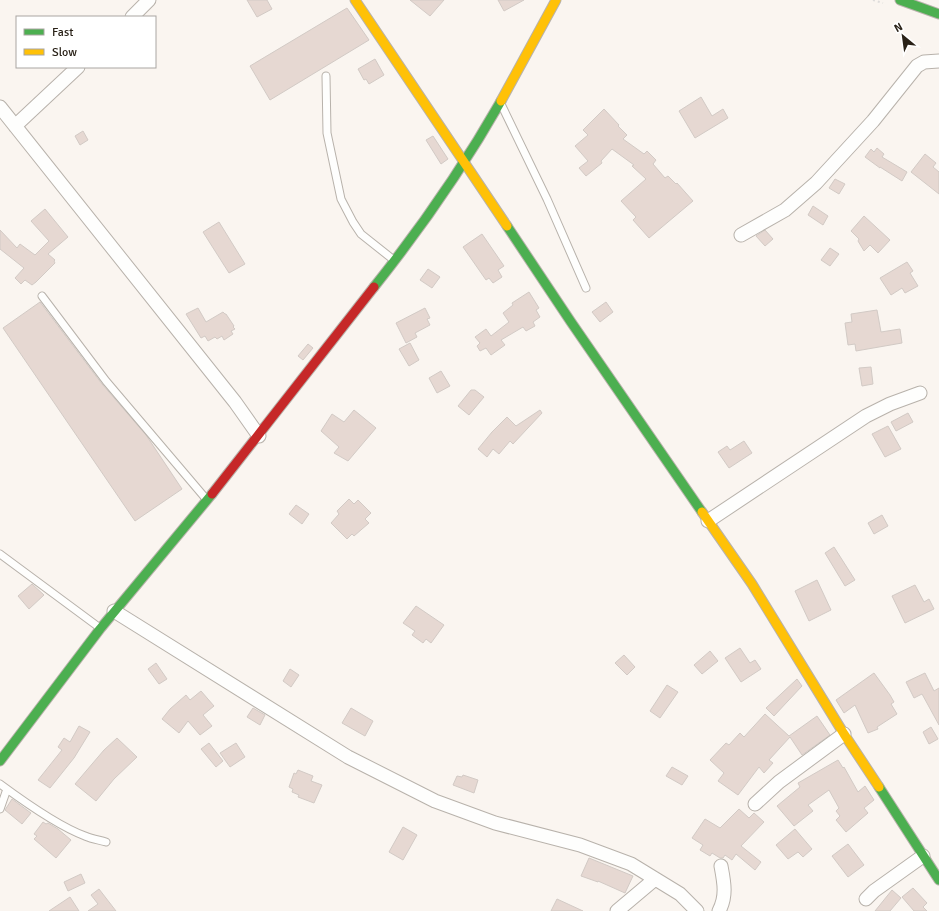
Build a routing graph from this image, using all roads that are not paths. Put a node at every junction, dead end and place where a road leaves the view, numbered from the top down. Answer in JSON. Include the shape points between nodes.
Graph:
{"nodes":[{"id":1,"x":149,"y":0,"type":"edge"},
{"id":2,"x":355,"y":0,"type":"edge"},
{"id":3,"x":556,"y":0,"type":"edge"},
{"id":4,"x":900,"y":0,"type":"edge"},
{"id":5,"x":939,"y":14,"type":"edge"},
{"id":6,"x":133,"y":16,"type":"edge"},
{"id":7,"x":939,"y":60,"type":"edge"},
{"id":8,"x":77,"y":68,"type":"edge"},
{"id":9,"x":326,"y":76,"type":"dead end"},
{"id":10,"x":500,"y":102,"type":"junction"},
{"id":11,"x":0,"y":107,"type":"edge"},
{"id":12,"x":15,"y":126,"type":"junction"},
{"id":13,"x":464,"y":164,"type":"junction"},
{"id":14,"x":741,"y":235,"type":"dead end"},
{"id":15,"x":395,"y":261,"type":"junction"},
{"id":16,"x":586,"y":288,"type":"dead end"},
{"id":17,"x":42,"y":296,"type":"dead end"},
{"id":18,"x":920,"y":392,"type":"dead end"},
{"id":19,"x":259,"y":436,"type":"junction"},
{"id":20,"x":207,"y":500,"type":"junction"},
{"id":21,"x":708,"y":521,"type":"junction"},
{"id":22,"x":0,"y":554,"type":"edge"},
{"id":23,"x":114,"y":611,"type":"junction"},
{"id":24,"x":100,"y":628,"type":"junction"},
{"id":25,"x":844,"y":734,"type":"junction"},
{"id":26,"x":0,"y":761,"type":"edge"},
{"id":27,"x":0,"y":784,"type":"edge"},
{"id":28,"x":7,"y":789,"type":"junction"},
{"id":29,"x":755,"y":804,"type":"dead end"},
{"id":30,"x":0,"y":808,"type":"edge"},
{"id":31,"x":106,"y":842,"type":"dead end"},
{"id":32,"x":923,"y":856,"type":"junction"},
{"id":33,"x":721,"y":866,"type":"dead end"},
{"id":34,"x":655,"y":879,"type":"junction"},
{"id":35,"x":939,"y":880,"type":"edge"},
{"id":36,"x":866,"y":899,"type":"dead end"},
{"id":37,"x":618,"y":911,"type":"edge"},
{"id":38,"x":697,"y":911,"type":"edge"},
{"id":39,"x":719,"y":911,"type":"edge"}],
"edges":[{"from":1,"to":6,"type":"street"},
{"from":2,"to":13,"type":"main road"},
{"from":3,"to":10,"type":"main road"},
{"from":4,"to":5,"type":"main road"},
{"from":7,"to":14,"type":"street","via":[[924,62],[917,66],[873,121],[811,187],[785,210]]},
{"from":8,"to":12,"type":"street"},
{"from":9,"to":15,"type":"lane","via":[[327,133],[341,199],[361,234]]},
{"from":10,"to":13,"type":"main road"},
{"from":10,"to":16,"type":"lane"},
{"from":11,"to":12,"type":"street"},
{"from":12,"to":19,"type":"street","via":[[235,402]]},
{"from":13,"to":15,"type":"main road"},
{"from":13,"to":21,"type":"main road"},
{"from":15,"to":19,"type":"main road"},
{"from":17,"to":20,"type":"lane","via":[[106,381]]},
{"from":18,"to":21,"type":"street","via":[[866,416]]},
{"from":19,"to":20,"type":"main road"},
{"from":20,"to":23,"type":"main road"},
{"from":21,"to":25,"type":"main road","via":[[752,584]]},
{"from":22,"to":24,"type":"lane"},
{"from":23,"to":24,"type":"main road"},
{"from":23,"to":34,"type":"street","via":[[348,757],[435,801],[495,823],[580,845],[631,864]]},
{"from":24,"to":26,"type":"main road"},
{"from":25,"to":29,"type":"street","via":[[779,782]]},
{"from":25,"to":32,"type":"main road"},
{"from":27,"to":28,"type":"lane"},
{"from":28,"to":30,"type":"lane"},
{"from":28,"to":31,"type":"lane","via":[[71,830]]},
{"from":32,"to":35,"type":"main road"},
{"from":32,"to":36,"type":"street"},
{"from":33,"to":39,"type":"street","via":[[725,890]]},
{"from":34,"to":37,"type":"street"},
{"from":34,"to":38,"type":"street","via":[[680,894]]}]}
